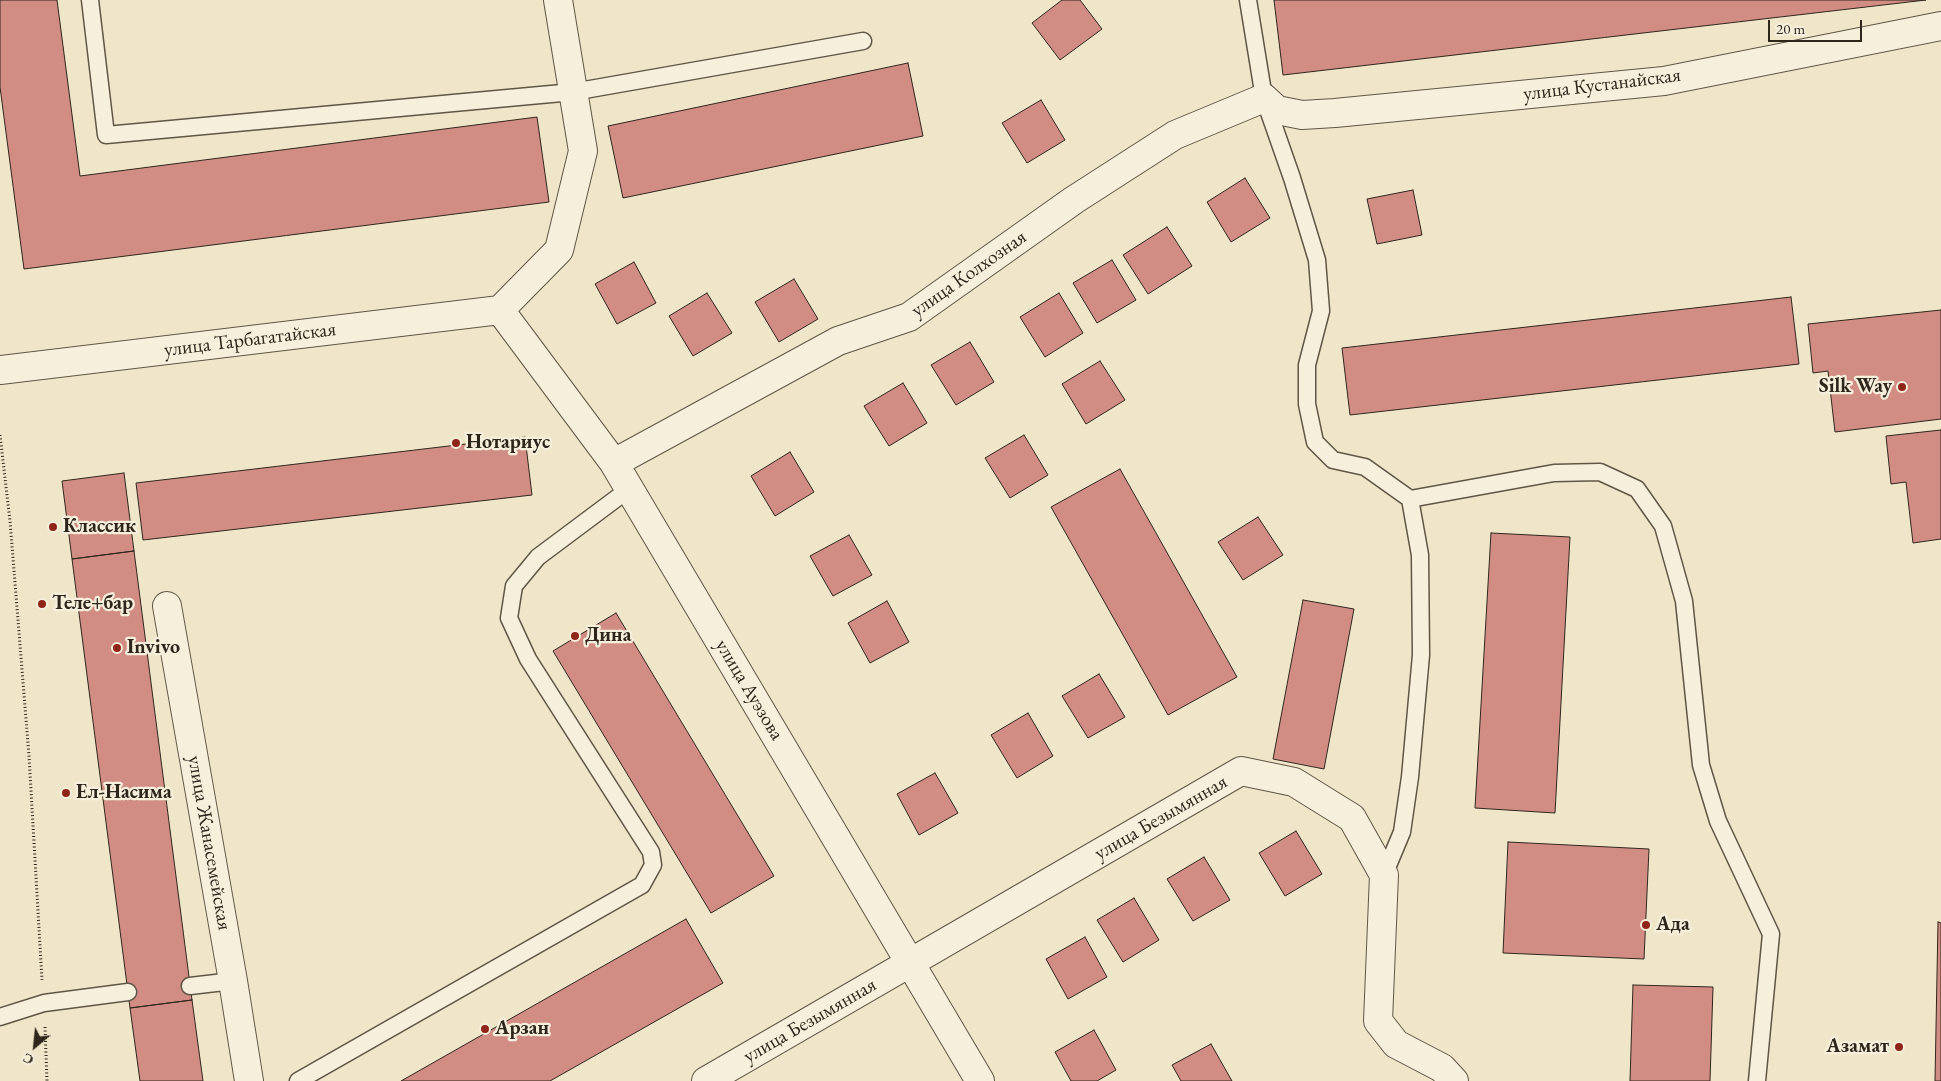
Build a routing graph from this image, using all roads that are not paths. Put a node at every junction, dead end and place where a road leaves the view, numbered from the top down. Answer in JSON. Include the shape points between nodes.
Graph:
{"nodes":[{"id":1,"x":90,"y":0,"type":"edge"},
{"id":2,"x":558,"y":0,"type":"edge"},
{"id":3,"x":1248,"y":0,"type":"edge"},
{"id":4,"x":1941,"y":26,"type":"edge"},
{"id":5,"x":863,"y":41,"type":"dead end"},
{"id":6,"x":573,"y":92,"type":"junction"},
{"id":7,"x":1264,"y":98,"type":"junction"},
{"id":8,"x":500,"y":310,"type":"junction"},
{"id":9,"x":0,"y":370,"type":"edge"},
{"id":10,"x":614,"y":463,"type":"junction"},
{"id":11,"x":629,"y":489,"type":"junction"},
{"id":12,"x":1410,"y":499,"type":"junction"},
{"id":13,"x":167,"y":606,"type":"dead end"},
{"id":14,"x":1384,"y":875,"type":"junction"},
{"id":15,"x":911,"y":963,"type":"junction"},
{"id":16,"x":233,"y":981,"type":"junction"},
{"id":17,"x":190,"y":986,"type":"dead end"},
{"id":18,"x":128,"y":992,"type":"dead end"},
{"id":19,"x":0,"y":1017,"type":"edge"},
{"id":20,"x":249,"y":1081,"type":"edge"},
{"id":21,"x":298,"y":1081,"type":"edge"},
{"id":22,"x":706,"y":1081,"type":"edge"},
{"id":23,"x":980,"y":1081,"type":"edge"},
{"id":24,"x":1454,"y":1081,"type":"edge"},
{"id":25,"x":1757,"y":1081,"type":"edge"}],
"edges":[{"from":1,"to":6,"type":"lane","via":[[106,135]]},
{"from":2,"to":6,"type":"street"},
{"from":3,"to":7,"type":"lane"},
{"from":4,"to":7,"type":"street","name":"улица Кустанайская","via":[[1664,80],[1302,115],[1277,110]]},
{"from":5,"to":6,"type":"lane"},
{"from":6,"to":8,"type":"street","via":[[582,151],[559,250]]},
{"from":7,"to":10,"type":"street","name":"улица Колхозная","via":[[1175,135],[1074,200],[909,317],[838,341]]},
{"from":7,"to":12,"type":"lane","via":[[1317,260],[1321,311],[1307,364],[1307,404],[1314,442],[1332,460],[1365,467]]},
{"from":8,"to":9,"type":"street","name":"улица Тарбагатайская"},
{"from":8,"to":10,"type":"street","name":"улица Ауэзова"},
{"from":10,"to":11,"type":"street","name":"улица Ауэзова"},
{"from":11,"to":15,"type":"street","name":"улица Ауэзова"},
{"from":11,"to":21,"type":"lane","via":[[538,557],[514,586],[509,618],[528,659],[651,852],[653,865],[642,885]]},
{"from":12,"to":14,"type":"lane","via":[[1420,555],[1421,655],[1402,832]]},
{"from":12,"to":25,"type":"lane","via":[[1554,473],[1600,472],[1637,488],[1663,526],[1684,601],[1701,765],[1718,821],[1772,934]]},
{"from":13,"to":16,"type":"street","name":"улица Жанасемейская"},
{"from":14,"to":15,"type":"street","name":"улица Безымянная","via":[[1352,818],[1294,782],[1241,771]]},
{"from":14,"to":24,"type":"street","via":[[1378,1021],[1396,1044],[1442,1068]]},
{"from":15,"to":22,"type":"street","name":"улица Безымянная"},
{"from":15,"to":23,"type":"street","name":"улица Ауэзова"},
{"from":16,"to":17,"type":"lane"},
{"from":16,"to":20,"type":"street","name":"улица Жанасемейская"},
{"from":18,"to":19,"type":"lane","via":[[44,1003]]}]}
